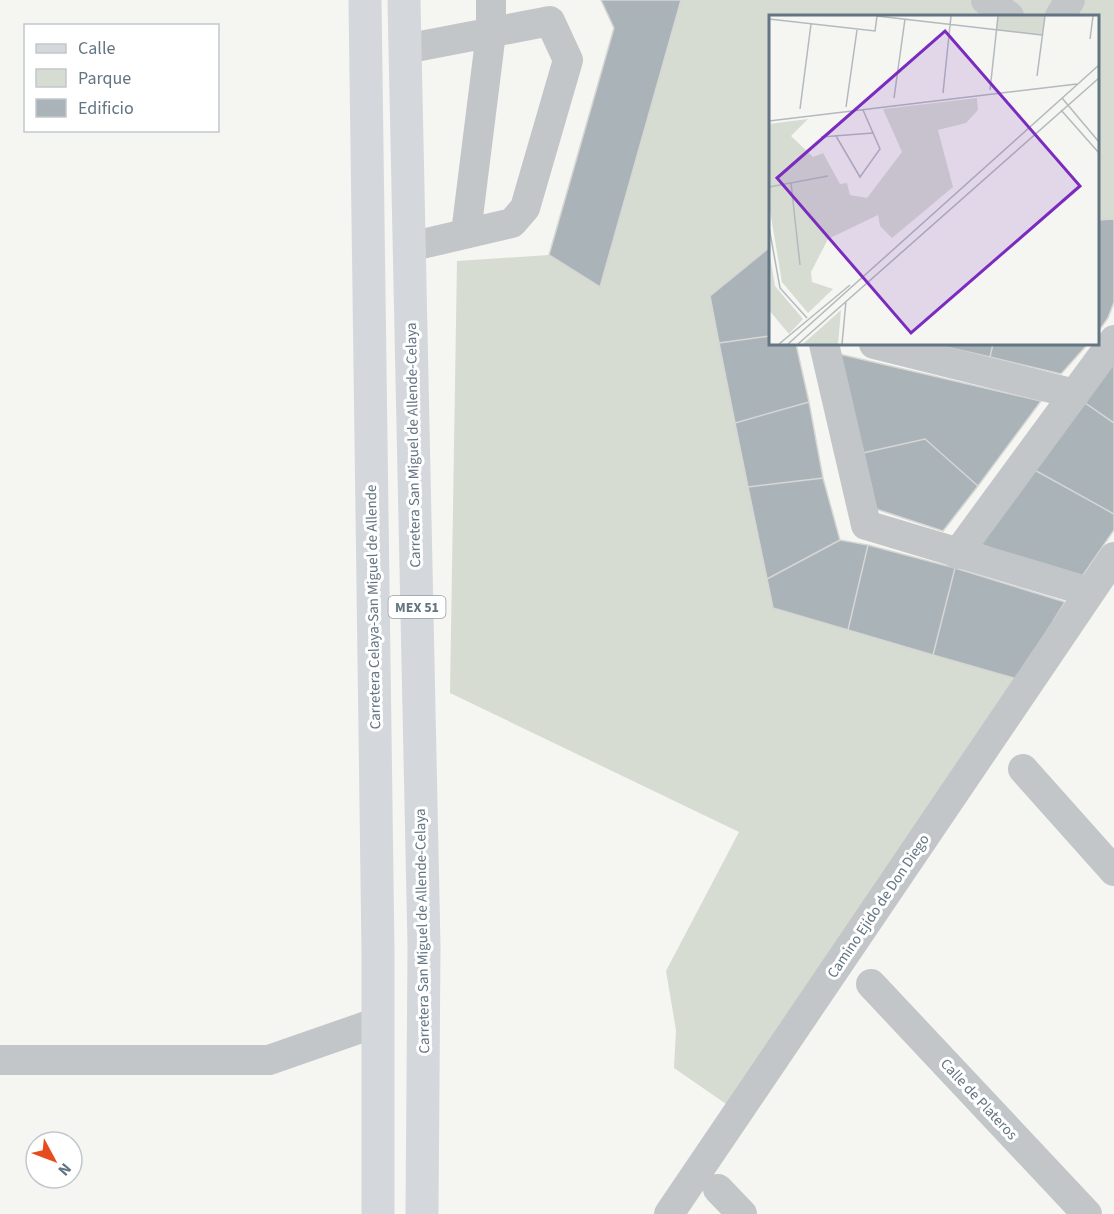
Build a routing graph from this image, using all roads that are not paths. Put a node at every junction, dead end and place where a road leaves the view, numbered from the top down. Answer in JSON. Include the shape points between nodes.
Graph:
{"nodes":[{"id":1,"x":365,"y":0,"type":"edge"},
{"id":2,"x":404,"y":0,"type":"edge"},
{"id":3,"x":491,"y":0,"type":"edge"},
{"id":4,"x":986,"y":0,"type":"edge"},
{"id":5,"x":1070,"y":0,"type":"edge"},
{"id":6,"x":1008,"y":15,"type":"edge"},
{"id":7,"x":1061,"y":15,"type":"edge"},
{"id":8,"x":491,"y":33,"type":"junction"},
{"id":9,"x":405,"y":49,"type":"junction"},
{"id":10,"x":466,"y":233,"type":"junction"},
{"id":11,"x":409,"y":247,"type":"junction"},
{"id":12,"x":1114,"y":340,"type":"edge"},
{"id":13,"x":824,"y":345,"type":"edge"},
{"id":14,"x":877,"y":345,"type":"edge"},
{"id":15,"x":1075,"y":394,"type":"junction"},
{"id":16,"x":957,"y":554,"type":"junction"},
{"id":17,"x":1114,"y":556,"type":"edge"},
{"id":18,"x":1087,"y":597,"type":"junction"},
{"id":19,"x":1023,"y":769,"type":"dead end"},
{"id":20,"x":1114,"y":872,"type":"edge"},
{"id":21,"x":871,"y":984,"type":"dead end"},
{"id":22,"x":378,"y":1022,"type":"junction"},
{"id":23,"x":0,"y":1060,"type":"edge"},
{"id":24,"x":718,"y":1189,"type":"dead end"},
{"id":25,"x":378,"y":1214,"type":"edge"},
{"id":26,"x":422,"y":1214,"type":"edge"},
{"id":27,"x":669,"y":1214,"type":"edge"},
{"id":28,"x":742,"y":1214,"type":"edge"},
{"id":29,"x":1087,"y":1214,"type":"edge"}],
"edges":[{"from":1,"to":22,"type":"main road","name":"Carretera Celaya-San Miguel de Allende","number":"MEX 51"},
{"from":2,"to":9,"type":"main road","name":"Carretera San Miguel de Allende-Celaya","number":"MEX 51"},
{"from":3,"to":8,"type":"street"},
{"from":4,"to":6,"type":"street"},
{"from":5,"to":7,"type":"street"},
{"from":8,"to":9,"type":"street"},
{"from":8,"to":10,"type":"street"},
{"from":8,"to":10,"type":"street","via":[[550,21],[568,60],[525,208],[512,223]]},
{"from":9,"to":11,"type":"main road","name":"Carretera San Miguel de Allende-Celaya","number":"MEX 51"},
{"from":10,"to":11,"type":"street"},
{"from":11,"to":26,"type":"main road","name":"Carretera San Miguel de Allende-Celaya","number":"MEX 51","via":[[424,934]]},
{"from":12,"to":15,"type":"street"},
{"from":13,"to":16,"type":"street","via":[[866,525]]},
{"from":14,"to":15,"type":"street"},
{"from":15,"to":16,"type":"street"},
{"from":16,"to":18,"type":"street","via":[[1076,588]]},
{"from":17,"to":18,"type":"street","name":"Camino Ejido de Don Diego"},
{"from":18,"to":27,"type":"street","name":"Camino Ejido de Don Diego"},
{"from":19,"to":20,"type":"street"},
{"from":21,"to":29,"type":"street","name":"Calle de Plateros"},
{"from":22,"to":23,"type":"street","via":[[269,1060]]},
{"from":22,"to":25,"type":"main road","name":"Carretera Celaya-San Miguel de Allende","number":"MEX 51"},
{"from":24,"to":28,"type":"street"}]}
